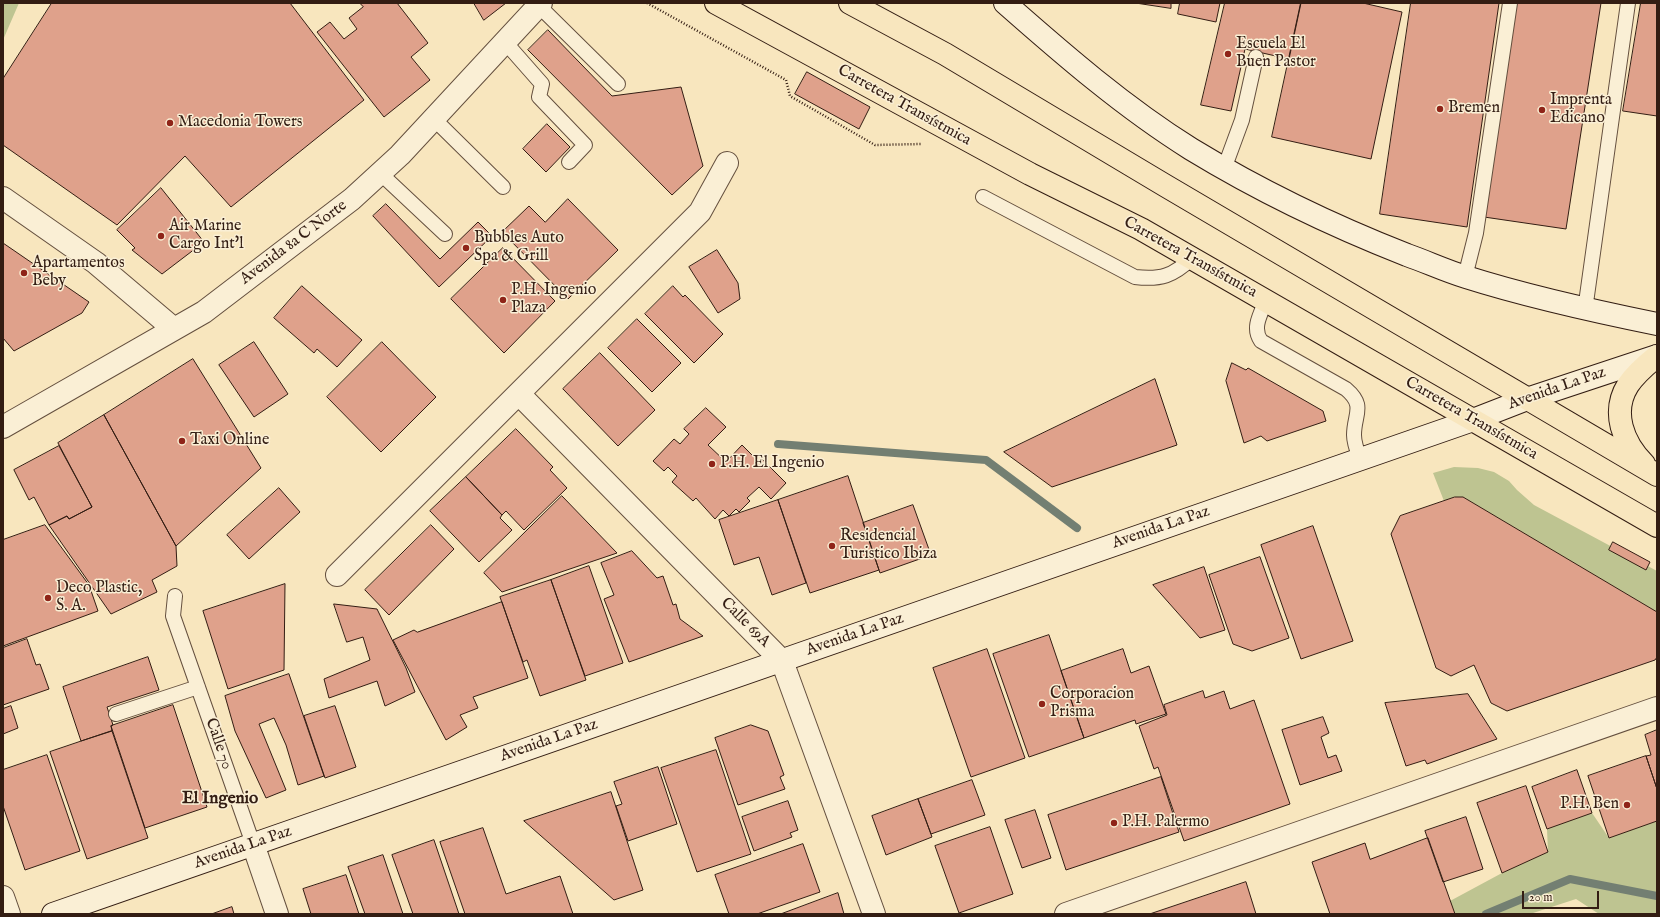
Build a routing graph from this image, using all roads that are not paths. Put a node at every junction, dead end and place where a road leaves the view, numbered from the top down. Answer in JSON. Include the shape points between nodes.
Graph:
{"nodes":[{"id":1,"x":716,"y":3,"type":"edge"},
{"id":2,"x":850,"y":3,"type":"edge"},
{"id":3,"x":1005,"y":3,"type":"edge"},
{"id":4,"x":1510,"y":3,"type":"edge"},
{"id":5,"x":1628,"y":3,"type":"edge"},
{"id":6,"x":540,"y":4,"type":"edge"},
{"id":7,"x":505,"y":42,"type":"junction"},
{"id":8,"x":1256,"y":57,"type":"dead end"},
{"id":9,"x":618,"y":84,"type":"dead end"},
{"id":10,"x":434,"y":119,"type":"junction"},
{"id":11,"x":569,"y":162,"type":"dead end"},
{"id":12,"x":727,"y":163,"type":"dead end"},
{"id":13,"x":1224,"y":168,"type":"junction"},
{"id":14,"x":380,"y":173,"type":"junction"},
{"id":15,"x":503,"y":187,"type":"dead end"},
{"id":16,"x":983,"y":197,"type":"dead end"},
{"id":17,"x":3,"y":198,"type":"edge"},
{"id":18,"x":445,"y":234,"type":"dead end"},
{"id":19,"x":1192,"y":258,"type":"junction"},
{"id":20,"x":1465,"y":277,"type":"junction"},
{"id":21,"x":1266,"y":301,"type":"junction"},
{"id":22,"x":1585,"y":310,"type":"junction"},
{"id":23,"x":1657,"y":324,"type":"edge"},
{"id":24,"x":174,"y":329,"type":"junction"},
{"id":25,"x":1657,"y":356,"type":"edge"},
{"id":26,"x":519,"y":394,"type":"junction"},
{"id":27,"x":1527,"y":399,"type":"junction"},
{"id":28,"x":1473,"y":420,"type":"junction"},
{"id":29,"x":3,"y":427,"type":"edge"},
{"id":30,"x":1360,"y":459,"type":"junction"},
{"id":31,"x":1655,"y":474,"type":"edge"},
{"id":32,"x":1657,"y":526,"type":"edge"},
{"id":33,"x":337,"y":576,"type":"dead end"},
{"id":34,"x":175,"y":596,"type":"dead end"},
{"id":35,"x":782,"y":660,"type":"junction"},
{"id":36,"x":198,"y":687,"type":"junction"},
{"id":37,"x":1657,"y":708,"type":"edge"},
{"id":38,"x":116,"y":714,"type":"dead end"},
{"id":39,"x":253,"y":844,"type":"junction"},
{"id":40,"x":3,"y":897,"type":"edge"},
{"id":41,"x":9,"y":914,"type":"edge"},
{"id":42,"x":53,"y":914,"type":"edge"},
{"id":43,"x":277,"y":914,"type":"edge"},
{"id":44,"x":874,"y":914,"type":"edge"},
{"id":45,"x":1066,"y":914,"type":"edge"}],
"edges":[{"from":1,"to":19,"type":"main road","name":"Carretera Transístmica","via":[[1030,174]]},
{"from":2,"to":27,"type":"main road","via":[[945,54]]},
{"from":3,"to":13,"type":"street","via":[[1125,103]]},
{"from":4,"to":20,"type":"lane","via":[[1476,233]]},
{"from":5,"to":22,"type":"lane"},
{"from":6,"to":7,"type":"street","name":"Avenida 8a C Norte"},
{"from":6,"to":9,"type":"lane"},
{"from":7,"to":10,"type":"street","name":"Avenida 8a C Norte"},
{"from":7,"to":11,"type":"lane","via":[[542,84],[540,97],[586,145]]},
{"from":8,"to":13,"type":"lane","via":[[1242,120]]},
{"from":10,"to":14,"type":"street","name":"Avenida 8a C Norte"},
{"from":10,"to":15,"type":"lane"},
{"from":12,"to":26,"type":"street","via":[[700,212]]},
{"from":13,"to":20,"type":"street","via":[[1255,186],[1354,234]]},
{"from":14,"to":18,"type":"lane"},
{"from":14,"to":24,"type":"street","name":"Avenida 8a C Norte","via":[[352,199],[204,312]]},
{"from":16,"to":19,"type":"lane","via":[[1135,277],[1151,279],[1166,276],[1180,270]]},
{"from":17,"to":24,"type":"street","via":[[96,263]]},
{"from":19,"to":21,"type":"main road","name":"Carretera Transístmica"},
{"from":20,"to":22,"type":"street"},
{"from":21,"to":28,"type":"main road","name":"Carretera Transístmica"},
{"from":21,"to":30,"type":"lane","via":[[1256,326],[1256,334],[1261,341],[1346,389],[1353,396],[1358,405],[1354,435]]},
{"from":22,"to":23,"type":"street"},
{"from":24,"to":29,"type":"street","name":"Avenida 8a C Norte"},
{"from":25,"to":27,"type":"street","name":"Avenida La Paz"},
{"from":25,"to":31,"type":"main road","via":[[1628,384],[1620,412],[1621,426],[1627,441],[1640,460]]},
{"from":26,"to":33,"type":"street"},
{"from":26,"to":35,"type":"street","name":"Calle 69A"},
{"from":27,"to":28,"type":"street","name":"Avenida La Paz"},
{"from":27,"to":31,"type":"main road"},
{"from":28,"to":30,"type":"street","name":"Avenida La Paz"},
{"from":28,"to":32,"type":"main road","name":"Carretera Transístmica"},
{"from":30,"to":35,"type":"street","name":"Avenida La Paz"},
{"from":34,"to":36,"type":"lane","name":"Calle 70","via":[[173,616]]},
{"from":35,"to":39,"type":"street","name":"Avenida La Paz"},
{"from":35,"to":44,"type":"street","name":"Calle 69A"},
{"from":36,"to":38,"type":"lane"},
{"from":36,"to":39,"type":"lane","name":"Calle 70"},
{"from":37,"to":45,"type":"street"},
{"from":39,"to":42,"type":"street","name":"Avenida La Paz"},
{"from":39,"to":43,"type":"street","name":"Calle 70"},
{"from":40,"to":41,"type":"street"}]}
